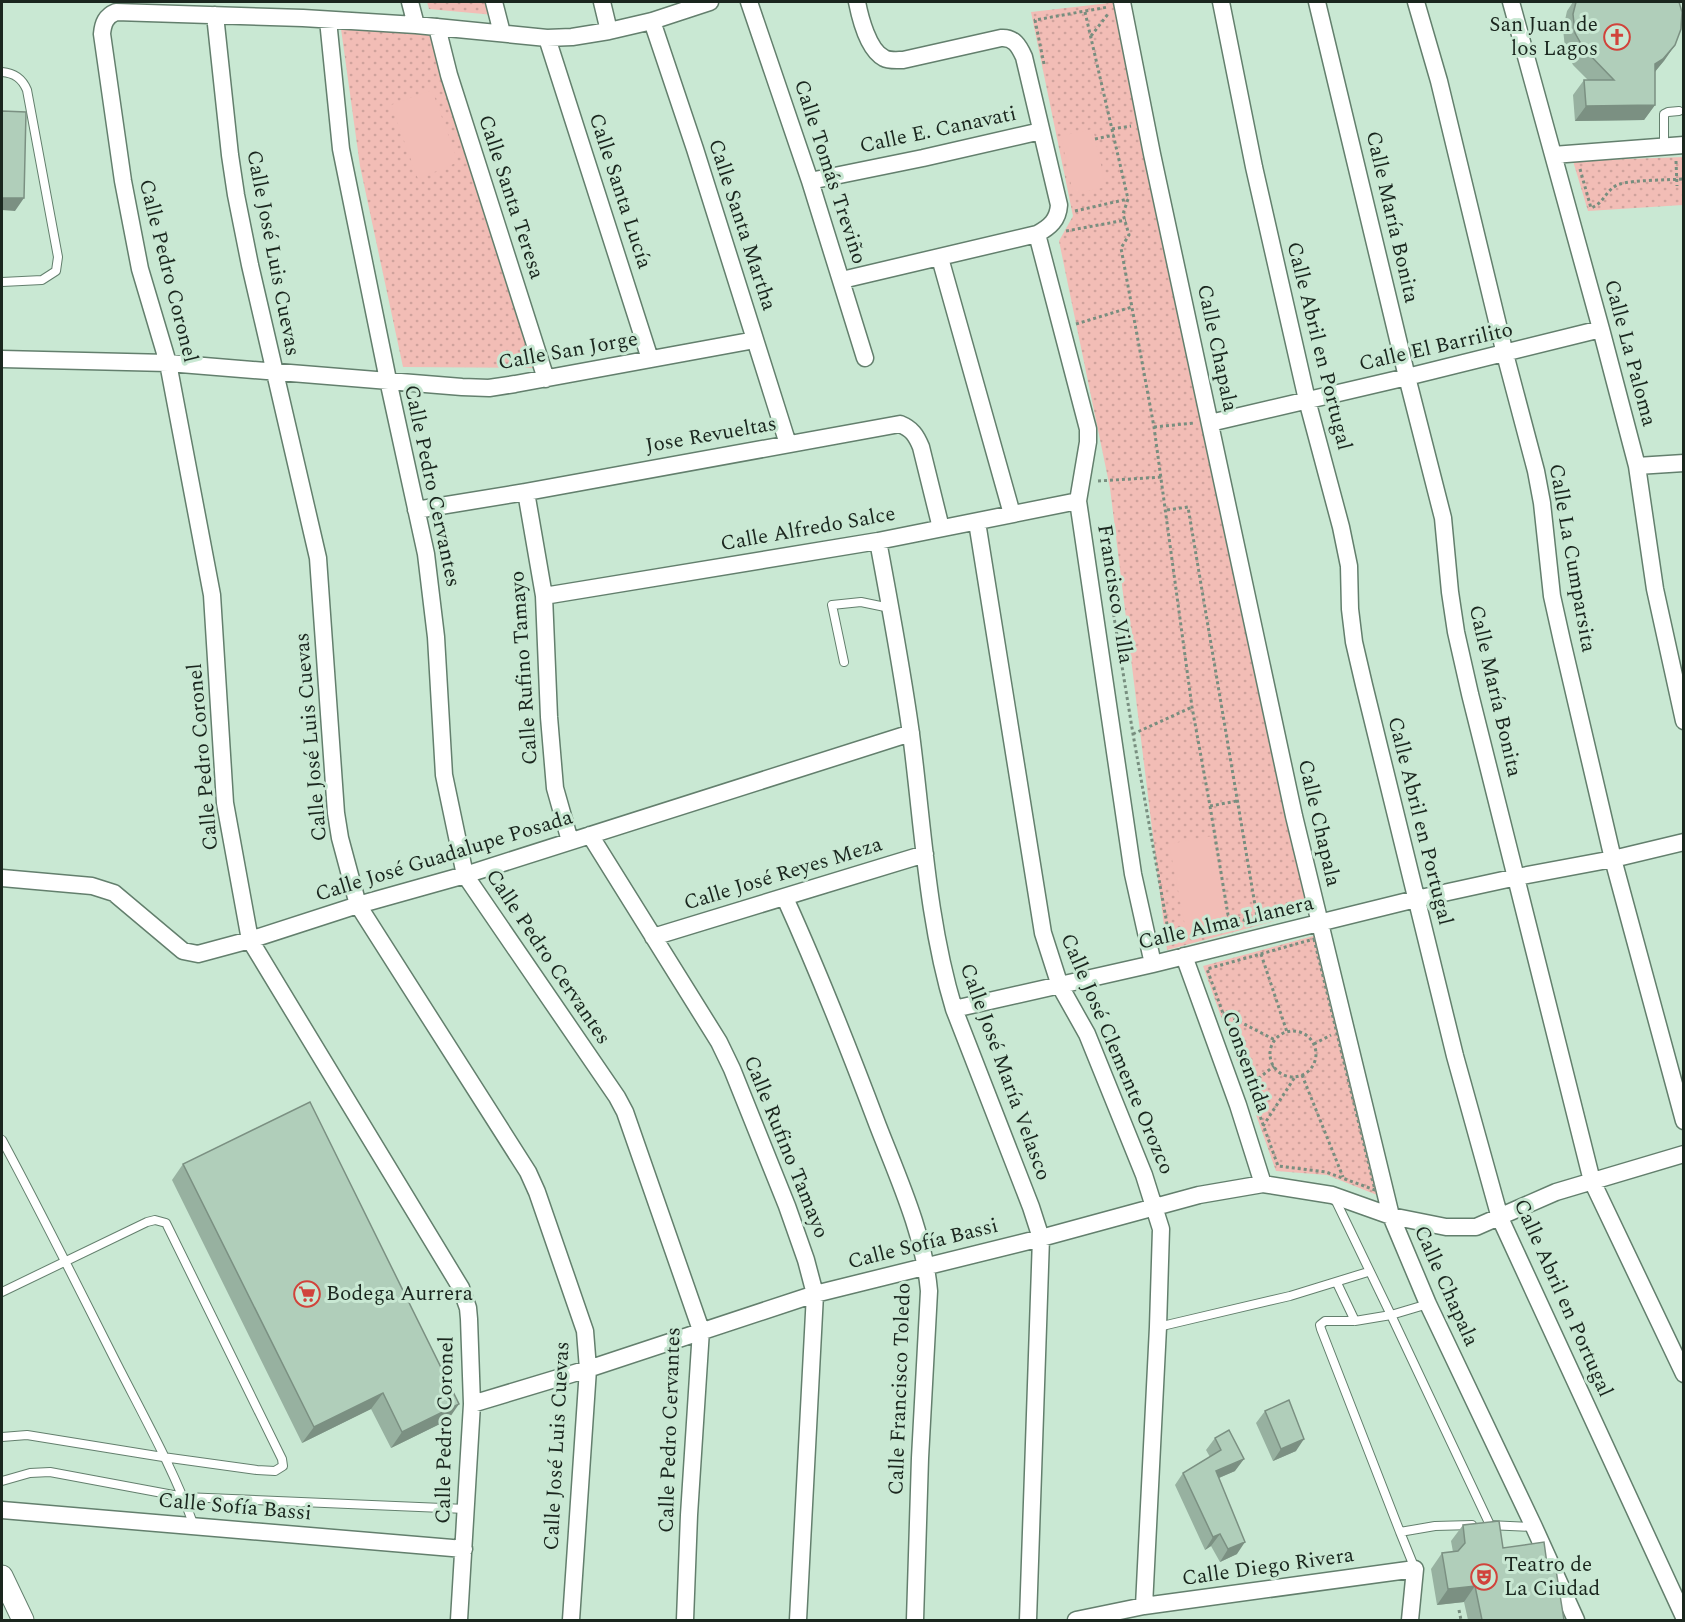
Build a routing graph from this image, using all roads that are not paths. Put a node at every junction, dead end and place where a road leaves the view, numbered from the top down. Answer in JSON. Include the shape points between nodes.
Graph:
{"nodes":[{"id":1,"x":299,"y":2,"type":"edge"},
{"id":2,"x":410,"y":2,"type":"edge"},
{"id":3,"x":494,"y":2,"type":"edge"},
{"id":4,"x":602,"y":2,"type":"edge"},
{"id":5,"x":709,"y":2,"type":"edge"},
{"id":6,"x":749,"y":2,"type":"edge"},
{"id":7,"x":856,"y":2,"type":"edge"},
{"id":8,"x":1221,"y":2,"type":"edge"},
{"id":9,"x":1317,"y":2,"type":"edge"},
{"id":10,"x":1416,"y":2,"type":"edge"},
{"id":11,"x":1511,"y":2,"type":"edge"},
{"id":12,"x":1118,"y":3,"type":"edge"},
{"id":13,"x":203,"y":10,"type":"edge"},
{"id":14,"x":303,"y":18,"type":"junction"},
{"id":15,"x":328,"y":20,"type":"junction"},
{"id":16,"x":652,"y":21,"type":"junction"},
{"id":17,"x":416,"y":25,"type":"junction"},
{"id":18,"x":437,"y":27,"type":"junction"},
{"id":19,"x":609,"y":31,"type":"junction"},
{"id":20,"x":502,"y":33,"type":"junction"},
{"id":21,"x":547,"y":38,"type":"junction"},
{"id":22,"x":2,"y":72,"type":"edge"},
{"id":23,"x":1679,"y":111,"type":"dead end"},
{"id":24,"x":1041,"y":131,"type":"junction"},
{"id":25,"x":1683,"y":145,"type":"edge"},
{"id":26,"x":1665,"y":154,"type":"junction"},
{"id":27,"x":1553,"y":155,"type":"junction"},
{"id":28,"x":810,"y":181,"type":"junction"},
{"id":29,"x":1037,"y":234,"type":"junction"},
{"id":30,"x":940,"y":258,"type":"junction"},
{"id":31,"x":842,"y":280,"type":"junction"},
{"id":32,"x":2,"y":282,"type":"edge"},
{"id":33,"x":1601,"y":329,"type":"junction"},
{"id":34,"x":755,"y":340,"type":"junction"},
{"id":35,"x":1505,"y":354,"type":"junction"},
{"id":36,"x":2,"y":358,"type":"edge"},
{"id":37,"x":865,"y":358,"type":"dead end"},
{"id":38,"x":650,"y":359,"type":"junction"},
{"id":39,"x":168,"y":363,"type":"junction"},
{"id":40,"x":274,"y":371,"type":"junction"},
{"id":41,"x":1407,"y":377,"type":"junction"},
{"id":42,"x":546,"y":379,"type":"junction"},
{"id":43,"x":388,"y":381,"type":"junction"},
{"id":44,"x":1307,"y":400,"type":"junction"},
{"id":45,"x":1206,"y":422,"type":"junction"},
{"id":46,"x":788,"y":444,"type":"junction"},
{"id":47,"x":1683,"y":463,"type":"edge"},
{"id":48,"x":1637,"y":466,"type":"junction"},
{"id":49,"x":526,"y":492,"type":"junction"},
{"id":50,"x":1078,"y":501,"type":"junction"},
{"id":51,"x":416,"y":510,"type":"junction"},
{"id":52,"x":1012,"y":514,"type":"junction"},
{"id":53,"x":977,"y":522,"type":"junction"},
{"id":54,"x":941,"y":528,"type":"junction"},
{"id":55,"x":878,"y":541,"type":"junction"},
{"id":56,"x":544,"y":596,"type":"junction"},
{"id":57,"x":891,"y":608,"type":"junction"},
{"id":58,"x":844,"y":662,"type":"dead end"},
{"id":59,"x":1683,"y":721,"type":"edge"},
{"id":60,"x":911,"y":733,"type":"junction"},
{"id":61,"x":590,"y":835,"type":"junction"},
{"id":62,"x":570,"y":841,"type":"junction"},
{"id":63,"x":1683,"y":842,"type":"edge"},
{"id":64,"x":926,"y":854,"type":"junction"},
{"id":65,"x":1613,"y":859,"type":"junction"},
{"id":66,"x":465,"y":875,"type":"junction"},
{"id":67,"x":1517,"y":877,"type":"junction"},
{"id":68,"x":2,"y":878,"type":"edge"},
{"id":69,"x":785,"y":898,"type":"junction"},
{"id":70,"x":1416,"y":899,"type":"junction"},
{"id":71,"x":357,"y":905,"type":"junction"},
{"id":72,"x":1319,"y":924,"type":"junction"},
{"id":73,"x":653,"y":937,"type":"junction"},
{"id":74,"x":250,"y":940,"type":"junction"},
{"id":75,"x":1184,"y":956,"type":"junction"},
{"id":76,"x":1153,"y":964,"type":"junction"},
{"id":77,"x":1060,"y":986,"type":"junction"},
{"id":78,"x":954,"y":1009,"type":"junction"},
{"id":79,"x":1683,"y":1122,"type":"edge"},
{"id":80,"x":2,"y":1140,"type":"edge"},
{"id":81,"x":1683,"y":1155,"type":"edge"},
{"id":82,"x":1592,"y":1181,"type":"junction"},
{"id":83,"x":1263,"y":1184,"type":"junction"},
{"id":84,"x":1332,"y":1195,"type":"junction"},
{"id":85,"x":1155,"y":1207,"type":"junction"},
{"id":86,"x":1390,"y":1216,"type":"junction"},
{"id":87,"x":1500,"y":1218,"type":"junction"},
{"id":88,"x":1041,"y":1238,"type":"junction"},
{"id":89,"x":64,"y":1260,"type":"junction"},
{"id":90,"x":927,"y":1267,"type":"junction"},
{"id":91,"x":1368,"y":1272,"type":"junction"},
{"id":92,"x":1337,"y":1283,"type":"junction"},
{"id":93,"x":2,"y":1292,"type":"edge"},
{"id":94,"x":815,"y":1294,"type":"junction"},
{"id":95,"x":1428,"y":1304,"type":"junction"},
{"id":96,"x":1391,"y":1315,"type":"junction"},
{"id":97,"x":1355,"y":1321,"type":"junction"},
{"id":98,"x":1158,"y":1328,"type":"junction"},
{"id":99,"x":701,"y":1330,"type":"junction"},
{"id":100,"x":588,"y":1369,"type":"junction"},
{"id":101,"x":1683,"y":1374,"type":"edge"},
{"id":102,"x":472,"y":1404,"type":"junction"},
{"id":103,"x":2,"y":1437,"type":"edge"},
{"id":104,"x":163,"y":1457,"type":"junction"},
{"id":105,"x":2,"y":1481,"type":"edge"},
{"id":106,"x":184,"y":1497,"type":"junction"},
{"id":107,"x":467,"y":1509,"type":"junction"},
{"id":108,"x":2,"y":1510,"type":"edge"},
{"id":109,"x":1490,"y":1525,"type":"junction"},
{"id":110,"x":194,"y":1526,"type":"junction"},
{"id":111,"x":1534,"y":1527,"type":"junction"},
{"id":112,"x":1400,"y":1532,"type":"junction"},
{"id":113,"x":464,"y":1549,"type":"junction"},
{"id":114,"x":1415,"y":1569,"type":"junction"},
{"id":115,"x":2,"y":1576,"type":"edge"},
{"id":116,"x":1144,"y":1606,"type":"junction"},
{"id":117,"x":14,"y":1614,"type":"edge"},
{"id":118,"x":1683,"y":1617,"type":"edge"},
{"id":119,"x":459,"y":1620,"type":"edge"},
{"id":120,"x":571,"y":1620,"type":"edge"},
{"id":121,"x":686,"y":1620,"type":"edge"},
{"id":122,"x":798,"y":1620,"type":"edge"},
{"id":123,"x":915,"y":1620,"type":"edge"},
{"id":124,"x":1028,"y":1620,"type":"edge"},
{"id":125,"x":1076,"y":1620,"type":"edge"},
{"id":126,"x":1410,"y":1620,"type":"edge"},
{"id":127,"x":1576,"y":1620,"type":"edge"}],
"edges":[{"from":1,"to":14,"type":"street"},
{"from":2,"to":17,"type":"street"},
{"from":3,"to":20,"type":"street"},
{"from":4,"to":19,"type":"street"},
{"from":5,"to":16,"type":"street"},
{"from":6,"to":28,"type":"street","name":"Calle Tomás Treviño"},
{"from":7,"to":24,"type":"street","via":[[870,41],[882,58],[903,60],[1001,38],[1016,43],[1024,57]]},
{"from":8,"to":44,"type":"street","name":"Calle Abril en Portugal"},
{"from":9,"to":41,"type":"street","name":"Calle María Bonita"},
{"from":10,"to":35,"type":"street","name":"Calle La Cumparsita"},
{"from":11,"to":27,"type":"street","name":"Calle La Paloma"},
{"from":12,"to":45,"type":"street","name":"Calle Chapala"},
{"from":13,"to":14,"type":"street"},
{"from":13,"to":39,"type":"street","name":"Calle Pedro Coronel","via":[[122,11],[105,19],[102,34],[140,269]]},
{"from":13,"to":40,"type":"street","name":"Calle José Luis Cuevas","via":[[234,185]]},
{"from":14,"to":15,"type":"street"},
{"from":15,"to":17,"type":"street"},
{"from":15,"to":43,"type":"street","name":"Calle Pedro Cervantes","via":[[341,149]]},
{"from":16,"to":19,"type":"street"},
{"from":16,"to":34,"type":"street","name":"Calle Santa Martha"},
{"from":17,"to":18,"type":"street"},
{"from":18,"to":20,"type":"street"},
{"from":18,"to":42,"type":"street","name":"Calle Santa Teresa"},
{"from":19,"to":21,"type":"street"},
{"from":20,"to":21,"type":"street"},
{"from":21,"to":38,"type":"street","name":"Calle Santa Lucía"},
{"from":22,"to":32,"type":"lane","via":[[20,78],[27,90],[58,257],[56,271],[42,280]]},
{"from":23,"to":26,"type":"lane","via":[[1666,112],[1663,117]]},
{"from":24,"to":28,"type":"street","name":"Calle E. Canavati"},
{"from":24,"to":29,"type":"street","via":[[1059,204],[1056,220]]},
{"from":25,"to":26,"type":"street"},
{"from":26,"to":27,"type":"street"},
{"from":27,"to":33,"type":"street","name":"Calle La Paloma"},
{"from":28,"to":31,"type":"street","name":"Calle Tomás Treviño"},
{"from":29,"to":30,"type":"street"},
{"from":29,"to":50,"type":"street","name":"Francisco Villa","via":[[1088,429]]},
{"from":30,"to":31,"type":"street"},
{"from":30,"to":52,"type":"street"},
{"from":31,"to":37,"type":"street","name":"Calle Tomás Treviño"},
{"from":33,"to":35,"type":"street","name":"Calle El Barrilito"},
{"from":33,"to":48,"type":"street","name":"Calle La Paloma"},
{"from":34,"to":38,"type":"street","name":"Calle San Jorge"},
{"from":34,"to":46,"type":"street","name":"Calle Santa Martha"},
{"from":35,"to":41,"type":"street","name":"Calle El Barrilito"},
{"from":35,"to":65,"type":"street","name":"Calle La Cumparsita","via":[[1536,471],[1552,596]]},
{"from":36,"to":39,"type":"street","name":"Calle San Jorge"},
{"from":38,"to":42,"type":"street","name":"Calle San Jorge"},
{"from":39,"to":40,"type":"street","name":"Calle San Jorge"},
{"from":39,"to":74,"type":"street","name":"Calle Pedro Coronel","via":[[212,595],[225,803]]},
{"from":40,"to":43,"type":"street","name":"Calle San Jorge"},
{"from":40,"to":71,"type":"street","name":"Calle José Luis Cuevas","via":[[318,558],[336,813]]},
{"from":41,"to":44,"type":"street","name":"Calle El Barrilito"},
{"from":41,"to":67,"type":"street","name":"Calle María Bonita","via":[[1443,518],[1460,652]]},
{"from":42,"to":43,"type":"street","name":"Calle San Jorge","via":[[489,388]]},
{"from":43,"to":51,"type":"street","name":"Calle Pedro Cervantes"},
{"from":44,"to":45,"type":"street","name":"Calle El Barrilito"},
{"from":44,"to":70,"type":"street","name":"Calle Abril en Portugal","via":[[1341,527],[1349,566],[1354,642]]},
{"from":45,"to":72,"type":"street","name":"Calle Chapala"},
{"from":46,"to":49,"type":"street","name":"Jose Revueltas"},
{"from":46,"to":54,"type":"street","name":"Jose Revueltas","via":[[888,425],[909,428],[921,447]]},
{"from":47,"to":48,"type":"street"},
{"from":48,"to":59,"type":"street","name":"Calle La Paloma","via":[[1656,589]]},
{"from":49,"to":51,"type":"street","name":"Jose Revueltas"},
{"from":49,"to":56,"type":"street","name":"Calle Rufino Tamayo"},
{"from":50,"to":52,"type":"street","name":"Calle Alfredo Salce"},
{"from":50,"to":76,"type":"street","name":"Francisco Villa","via":[[1133,873]]},
{"from":51,"to":66,"type":"street","name":"Calle Pedro Cervantes","via":[[432,593],[444,774]]},
{"from":52,"to":53,"type":"street","name":"Calle Alfredo Salce"},
{"from":53,"to":54,"type":"street","name":"Calle Alfredo Salce"},
{"from":53,"to":77,"type":"street","name":"Calle José Clemente Orozco","via":[[1042,933]]},
{"from":54,"to":55,"type":"street","name":"Calle Alfredo Salce"},
{"from":55,"to":56,"type":"street","name":"Calle Alfredo Salce"},
{"from":55,"to":57,"type":"street","name":"Calle José María Velasco"},
{"from":56,"to":62,"type":"street","name":"Calle Rufino Tamayo","via":[[555,788]]},
{"from":57,"to":58,"type":"lane","via":[[861,602],[832,605]]},
{"from":57,"to":60,"type":"street","name":"Calle José María Velasco"},
{"from":60,"to":61,"type":"street","name":"Calle José Guadalupe Posada"},
{"from":60,"to":64,"type":"street","name":"Calle José María Velasco"},
{"from":61,"to":62,"type":"street","name":"Calle José Guadalupe Posada"},
{"from":61,"to":73,"type":"street","name":"Calle Rufino Tamayo"},
{"from":62,"to":66,"type":"street","name":"Calle José Guadalupe Posada"},
{"from":63,"to":65,"type":"street","name":"Calle Alma Llanera"},
{"from":64,"to":69,"type":"street","name":"Calle José Reyes Meza"},
{"from":64,"to":78,"type":"street","name":"Calle José María Velasco","via":[[935,932]]},
{"from":65,"to":67,"type":"street","name":"Calle Alma Llanera"},
{"from":65,"to":79,"type":"street","name":"Calle La Cumparsita"},
{"from":66,"to":71,"type":"street","name":"Calle José Guadalupe Posada"},
{"from":66,"to":99,"type":"street","name":"Calle Pedro Cervantes","via":[[626,1112]]},
{"from":67,"to":70,"type":"street","name":"Calle Alma Llanera"},
{"from":67,"to":82,"type":"street","name":"Calle María Bonita"},
{"from":68,"to":74,"type":"street","name":"Calle José Guadalupe Posada","via":[[103,888],[183,951],[198,954]]},
{"from":69,"to":73,"type":"street","name":"Calle José Reyes Meza"},
{"from":69,"to":90,"type":"street","name":"Calle Francisco Toledo","via":[[885,1144],[920,1237]]},
{"from":70,"to":72,"type":"street","name":"Calle Alma Llanera"},
{"from":70,"to":87,"type":"street","name":"Calle Abril en Portugal"},
{"from":71,"to":74,"type":"street","name":"Calle José Guadalupe Posada"},
{"from":71,"to":100,"type":"street","name":"Calle José Luis Cuevas","via":[[533,1181],[585,1331]]},
{"from":72,"to":75,"type":"street","name":"Calle Alma Llanera"},
{"from":72,"to":86,"type":"street","name":"Calle Chapala"},
{"from":73,"to":94,"type":"street","name":"Calle Rufino Tamayo","via":[[732,1069],[787,1206]]},
{"from":74,"to":102,"type":"street","name":"Calle Pedro Coronel","via":[[461,1288],[468,1308]]},
{"from":75,"to":76,"type":"street","name":"Calle Alma Llanera"},
{"from":75,"to":83,"type":"street","name":"Consentida"},
{"from":76,"to":77,"type":"street","name":"Calle Alma Llanera"},
{"from":77,"to":78,"type":"street","name":"Calle Alma Llanera"},
{"from":77,"to":85,"type":"street","name":"Calle José Clemente Orozco","via":[[1087,1034]]},
{"from":78,"to":88,"type":"street","name":"Calle José María Velasco"},
{"from":80,"to":89,"type":"lane"},
{"from":81,"to":82,"type":"street","name":"Calle Sofía Bassi"},
{"from":82,"to":87,"type":"street","name":"Calle Sofía Bassi","via":[[1556,1192]]},
{"from":82,"to":101,"type":"street","name":"Calle María Bonita"},
{"from":83,"to":84,"type":"street","name":"Calle Sofía Bassi"},
{"from":83,"to":85,"type":"street","name":"Calle Sofía Bassi"},
{"from":84,"to":86,"type":"street","name":"Calle Sofía Bassi"},
{"from":84,"to":91,"type":"lane"},
{"from":85,"to":88,"type":"street","name":"Calle Sofía Bassi"},
{"from":85,"to":98,"type":"street","name":"Calle José Clemente Orozco","via":[[1161,1229]]},
{"from":86,"to":87,"type":"street","name":"Calle Sofía Bassi","via":[[1461,1228]]},
{"from":86,"to":95,"type":"street","name":"Calle Chapala"},
{"from":87,"to":118,"type":"street","name":"Calle Abril en Portugal"},
{"from":88,"to":90,"type":"street","name":"Calle Sofía Bassi"},
{"from":88,"to":124,"type":"street","name":"Calle José María Velasco"},
{"from":89,"to":93,"type":"lane"},
{"from":89,"to":104,"type":"lane"},
{"from":89,"to":104,"type":"lane","via":[[147,1221],[166,1223],[283,1463],[275,1471]]},
{"from":90,"to":94,"type":"street","name":"Calle Sofía Bassi"},
{"from":90,"to":123,"type":"street","name":"Calle Francisco Toledo"},
{"from":91,"to":92,"type":"lane"},
{"from":91,"to":96,"type":"lane"},
{"from":92,"to":97,"type":"lane"},
{"from":92,"to":98,"type":"lane"},
{"from":94,"to":99,"type":"street","name":"Calle Sofía Bassi"},
{"from":94,"to":122,"type":"street","name":"Calle Rufino Tamayo"},
{"from":95,"to":96,"type":"lane"},
{"from":95,"to":111,"type":"street","name":"Calle Chapala"},
{"from":96,"to":97,"type":"lane"},
{"from":96,"to":109,"type":"lane"},
{"from":97,"to":112,"type":"lane","via":[[1325,1321],[1320,1329]]},
{"from":98,"to":116,"type":"street","name":"Calle José Clemente Orozco"},
{"from":99,"to":100,"type":"street","name":"Calle Sofía Bassi"},
{"from":99,"to":121,"type":"street","name":"Calle Pedro Cervantes"},
{"from":100,"to":102,"type":"street","name":"Calle Sofía Bassi"},
{"from":100,"to":120,"type":"street","name":"Calle José Luis Cuevas"},
{"from":102,"to":107,"type":"street","name":"Calle Pedro Coronel"},
{"from":103,"to":104,"type":"lane","via":[[27,1435]]},
{"from":104,"to":106,"type":"lane"},
{"from":105,"to":106,"type":"lane","via":[[50,1472]]},
{"from":106,"to":107,"type":"lane"},
{"from":106,"to":110,"type":"lane"},
{"from":107,"to":113,"type":"street","name":"Calle Pedro Coronel"},
{"from":108,"to":110,"type":"street","name":"Calle Sofía Bassi"},
{"from":109,"to":111,"type":"lane"},
{"from":109,"to":112,"type":"lane","via":[[1435,1526]]},
{"from":110,"to":113,"type":"street","name":"Calle Sofía Bassi"},
{"from":111,"to":127,"type":"street","name":"Calle Chapala"},
{"from":112,"to":114,"type":"lane"},
{"from":113,"to":119,"type":"street","name":"Calle Pedro Coronel"},
{"from":114,"to":116,"type":"street","name":"Calle Diego Rivera"},
{"from":114,"to":126,"type":"street"},
{"from":115,"to":117,"type":"street"},
{"from":116,"to":125,"type":"street","name":"Calle Diego Rivera"}]}
